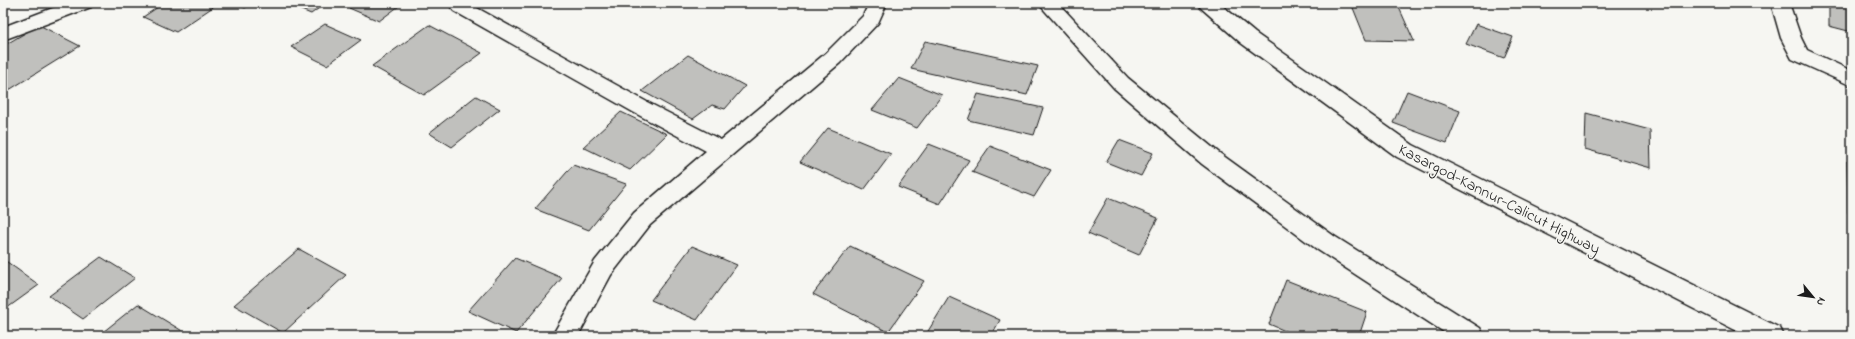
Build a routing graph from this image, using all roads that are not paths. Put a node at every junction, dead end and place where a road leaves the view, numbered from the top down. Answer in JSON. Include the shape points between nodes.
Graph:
{"nodes":[{"id":1,"x":84,"y":3,"type":"edge"},
{"id":2,"x":457,"y":3,"type":"edge"},
{"id":3,"x":878,"y":3,"type":"edge"},
{"id":4,"x":1047,"y":3,"type":"edge"},
{"id":5,"x":1207,"y":3,"type":"edge"},
{"id":6,"x":1780,"y":3,"type":"edge"},
{"id":7,"x":3,"y":34,"type":"edge"},
{"id":8,"x":1852,"y":79,"type":"edge"},
{"id":9,"x":722,"y":150,"type":"junction"},
{"id":10,"x":565,"y":336,"type":"edge"},
{"id":11,"x":1471,"y":336,"type":"edge"},
{"id":12,"x":1771,"y":336,"type":"edge"}],
"edges":[{"from":1,"to":7,"type":"main road"},
{"from":2,"to":9,"type":"main road","via":[[640,107]]},
{"from":3,"to":9,"type":"main road","via":[[871,19],[833,58]]},
{"from":4,"to":11,"type":"main road","via":[[1122,83],[1210,158],[1326,244]]},
{"from":5,"to":12,"type":"main road","name":"Kasargod-Kannur-Calicut Highway","via":[[1248,38],[1405,151]]},
{"from":6,"to":8,"type":"main road","via":[[1799,54]]},
{"from":9,"to":10,"type":"main road","via":[[642,219],[603,268]]}]}
